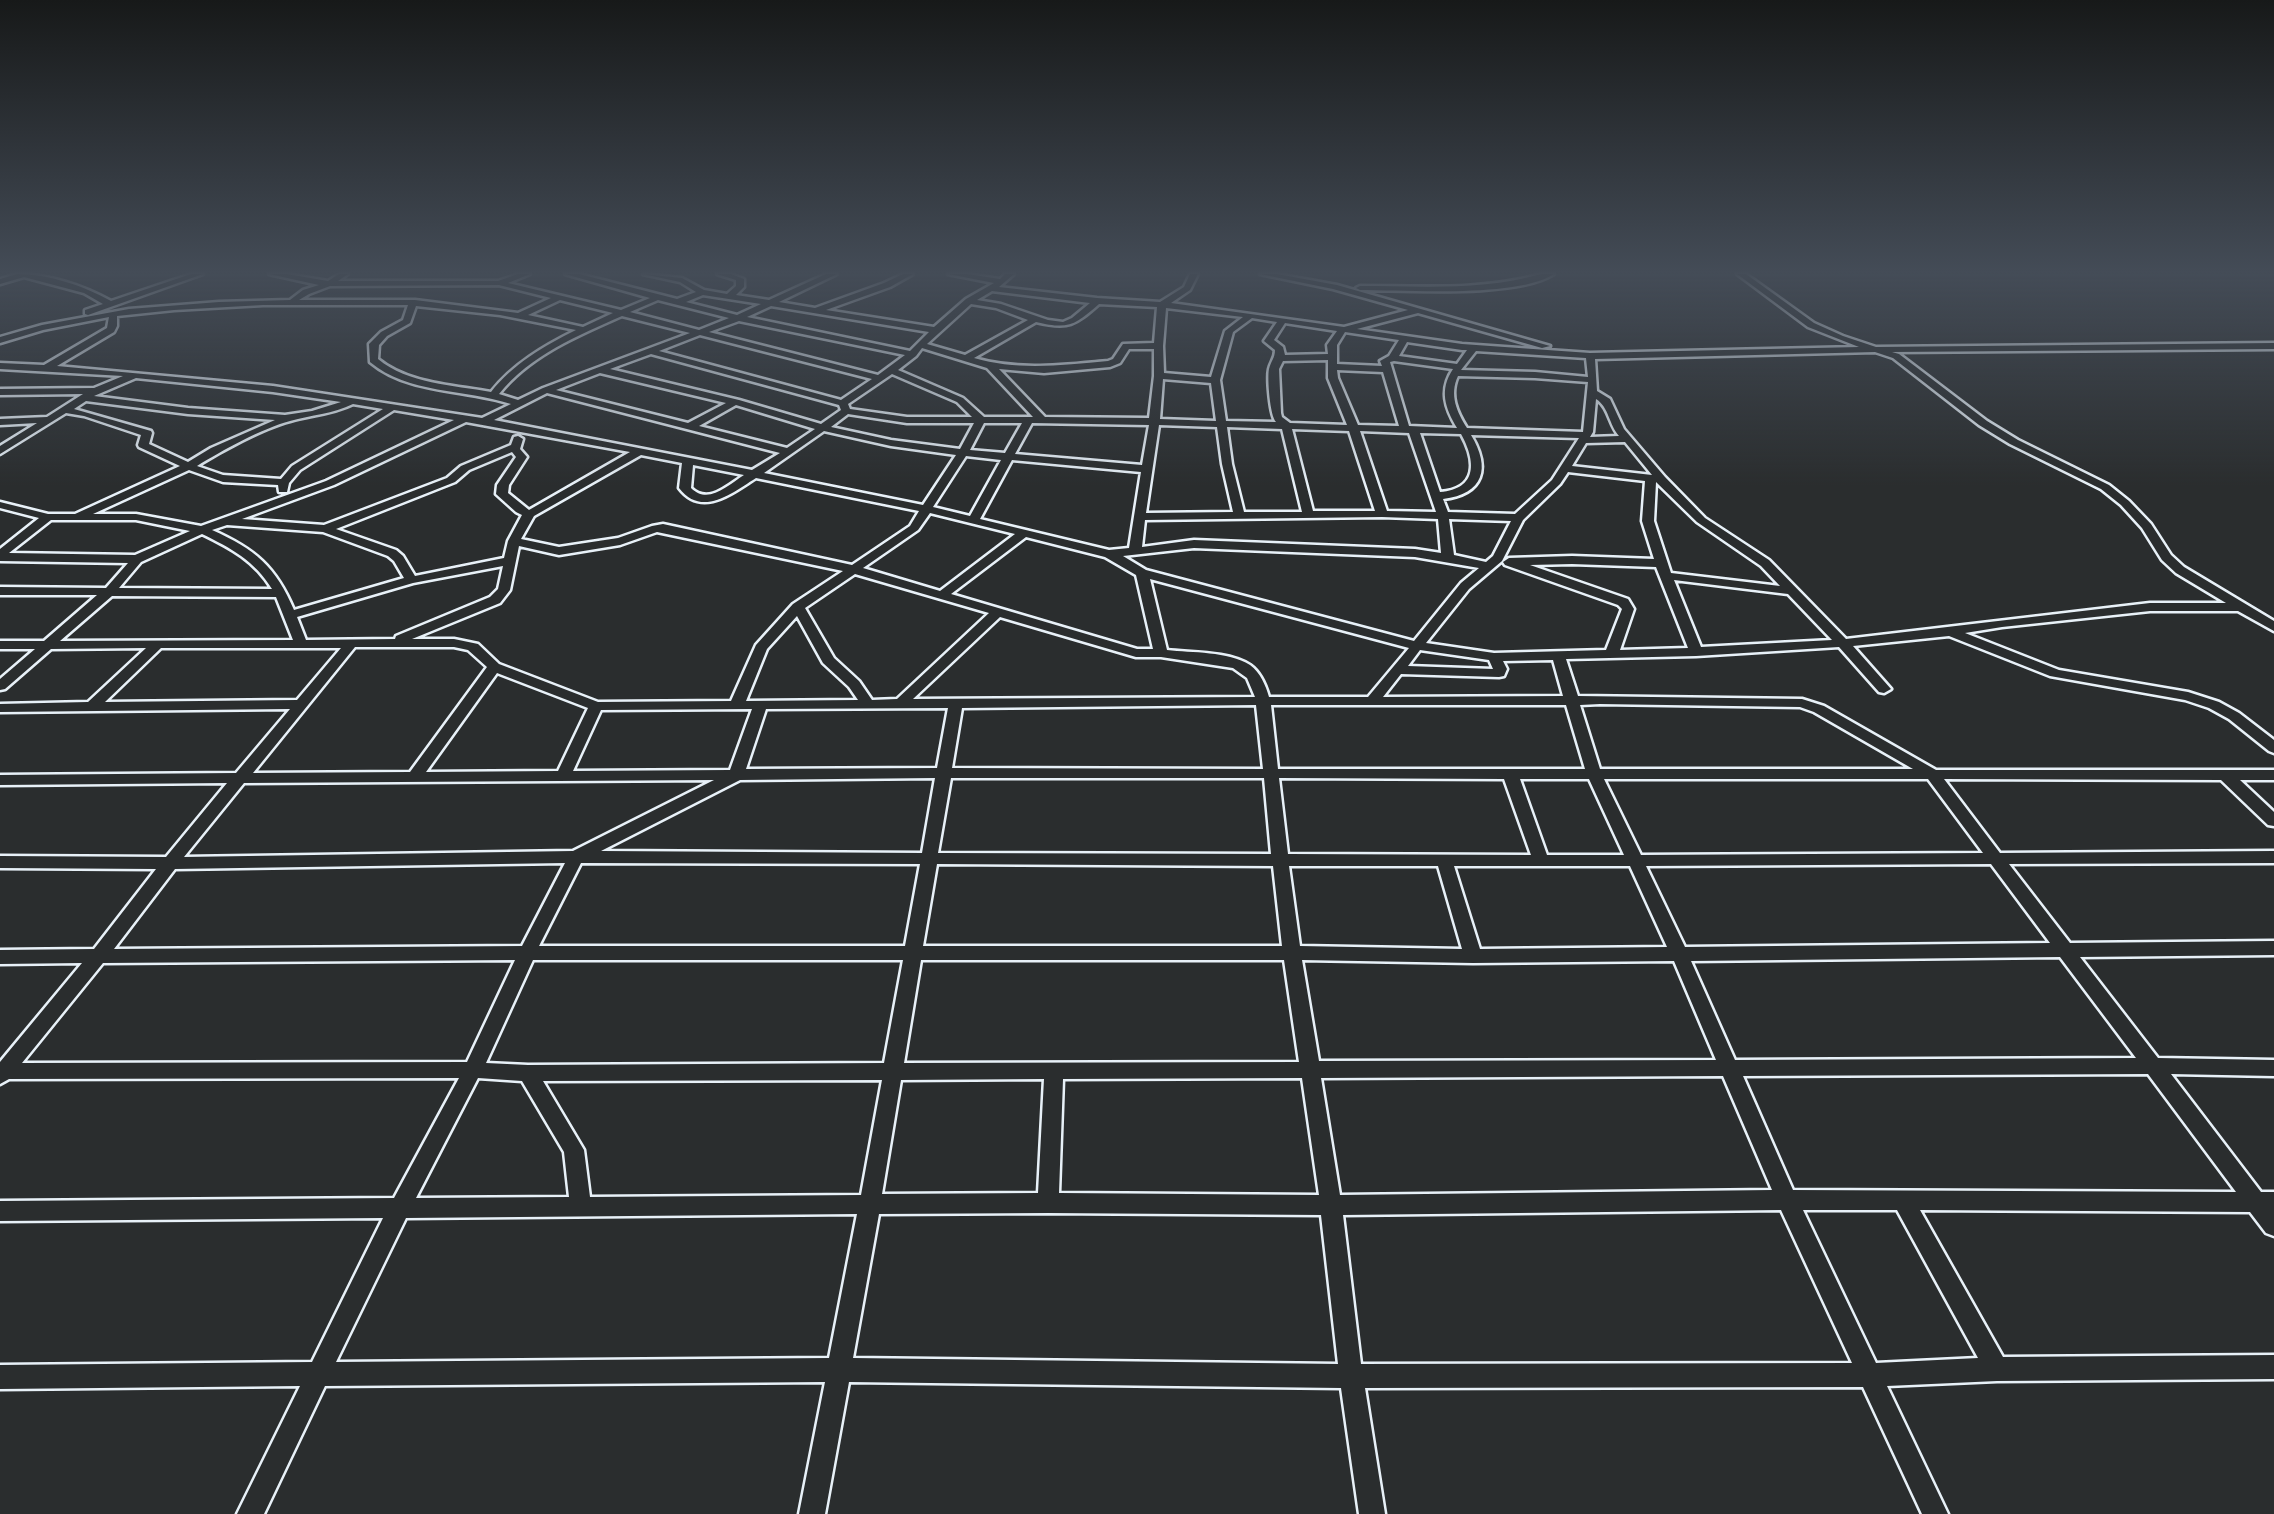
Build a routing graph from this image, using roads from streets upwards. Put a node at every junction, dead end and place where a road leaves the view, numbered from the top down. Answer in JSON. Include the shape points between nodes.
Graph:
{"nodes":[{"id":1,"x":86,"y":345,"type":"edge"},
{"id":2,"x":374,"y":345,"type":"edge"},
{"id":3,"x":560,"y":345,"type":"edge"},
{"id":4,"x":667,"y":345,"type":"edge"},
{"id":5,"x":751,"y":345,"type":"edge"},
{"id":6,"x":868,"y":345,"type":"edge"},
{"id":7,"x":922,"y":345,"type":"joint"},
{"id":8,"x":992,"y":345,"type":"edge"},
{"id":9,"x":1225,"y":345,"type":"edge"},
{"id":10,"x":1273,"y":345,"type":"edge"},
{"id":11,"x":1332,"y":345,"type":"edge"},
{"id":12,"x":1401,"y":345,"type":"edge"},
{"id":13,"x":1447,"y":345,"type":"edge"},
{"id":14,"x":1540,"y":345,"type":"edge"},
{"id":15,"x":1863,"y":345,"type":"edge"},
{"id":16,"x":1158,"y":346,"type":"joint"},
{"id":17,"x":2274,"y":346,"type":"edge"},
{"id":18,"x":1473,"y":348,"type":"junction"},
{"id":19,"x":1877,"y":350,"type":"junction"},
{"id":20,"x":650,"y":351,"type":"junction"},
{"id":21,"x":913,"y":354,"type":"junction"},
{"id":22,"x":1590,"y":356,"type":"junction"},
{"id":23,"x":966,"y":358,"type":"junction"},
{"id":24,"x":1281,"y":358,"type":"junction"},
{"id":25,"x":1393,"y":358,"type":"junction"},
{"id":26,"x":1333,"y":362,"type":"junction"},
{"id":27,"x":0,"y":366,"type":"edge"},
{"id":28,"x":990,"y":366,"type":"junction"},
{"id":29,"x":46,"y":368,"type":"junction"},
{"id":30,"x":1387,"y":369,"type":"junction"},
{"id":31,"x":600,"y":370,"type":"junction"},
{"id":32,"x":891,"y":370,"type":"junction"},
{"id":33,"x":1458,"y":370,"type":"junction"},
{"id":34,"x":132,"y":376,"type":"junction"},
{"id":35,"x":1159,"y":376,"type":"junction"},
{"id":36,"x":880,"y":378,"type":"junction"},
{"id":37,"x":1215,"y":380,"type":"junction"},
{"id":38,"x":1593,"y":386,"type":"junction"},
{"id":39,"x":546,"y":390,"type":"junction"},
{"id":40,"x":0,"y":392,"type":"edge"},
{"id":41,"x":95,"y":392,"type":"junction"},
{"id":42,"x":493,"y":394,"type":"junction"},
{"id":43,"x":85,"y":398,"type":"junction"},
{"id":44,"x":351,"y":402,"type":"junction"},
{"id":45,"x":735,"y":402,"type":"junction"},
{"id":46,"x":518,"y":403,"type":"junction"},
{"id":47,"x":845,"y":407,"type":"junction"},
{"id":48,"x":391,"y":408,"type":"junction"},
{"id":49,"x":63,"y":410,"type":"junction"},
{"id":50,"x":287,"y":418,"type":"junction"},
{"id":51,"x":464,"y":419,"type":"junction"},
{"id":52,"x":46,"y":420,"type":"junction"},
{"id":53,"x":981,"y":420,"type":"junction"},
{"id":54,"x":1042,"y":420,"type":"junction"},
{"id":55,"x":484,"y":421,"type":"junction"},
{"id":56,"x":1028,"y":421,"type":"junction"},
{"id":57,"x":0,"y":422,"type":"edge"},
{"id":58,"x":1154,"y":423,"type":"junction"},
{"id":59,"x":1221,"y":424,"type":"junction"},
{"id":60,"x":1286,"y":424,"type":"junction"},
{"id":61,"x":515,"y":426,"type":"junction"},
{"id":62,"x":691,"y":426,"type":"junction"},
{"id":63,"x":1353,"y":426,"type":"junction"},
{"id":64,"x":823,"y":428,"type":"junction"},
{"id":65,"x":1409,"y":429,"type":"junction"},
{"id":66,"x":1464,"y":431,"type":"junction"},
{"id":67,"x":1585,"y":438,"type":"junction"},
{"id":68,"x":1626,"y":439,"type":"junction"},
{"id":69,"x":516,"y":447,"type":"junction"},
{"id":70,"x":0,"y":451,"type":"edge"},
{"id":71,"x":638,"y":452,"type":"junction"},
{"id":72,"x":789,"y":452,"type":"junction"},
{"id":73,"x":963,"y":453,"type":"junction"},
{"id":74,"x":1010,"y":456,"type":"junction"},
{"id":75,"x":688,"y":462,"type":"junction"},
{"id":76,"x":189,"y":466,"type":"junction"},
{"id":77,"x":1565,"y":468,"type":"junction"},
{"id":78,"x":1148,"y":469,"type":"junction"},
{"id":79,"x":751,"y":475,"type":"junction"},
{"id":80,"x":1656,"y":479,"type":"junction"},
{"id":81,"x":284,"y":482,"type":"junction"},
{"id":82,"x":1437,"y":496,"type":"junction"},
{"id":83,"x":281,"y":502,"type":"junction"},
{"id":84,"x":0,"y":504,"type":"edge"},
{"id":85,"x":927,"y":509,"type":"junction"},
{"id":86,"x":529,"y":514,"type":"junction"},
{"id":87,"x":1382,"y":514,"type":"junction"},
{"id":88,"x":1239,"y":515,"type":"junction"},
{"id":89,"x":1309,"y":516,"type":"junction"},
{"id":90,"x":1443,"y":516,"type":"junction"},
{"id":91,"x":48,"y":517,"type":"junction"},
{"id":92,"x":75,"y":517,"type":"junction"},
{"id":93,"x":1140,"y":517,"type":"junction"},
{"id":94,"x":1518,"y":518,"type":"junction"},
{"id":95,"x":974,"y":521,"type":"junction"},
{"id":96,"x":225,"y":522,"type":"junction"},
{"id":97,"x":325,"y":529,"type":"junction"},
{"id":98,"x":202,"y":530,"type":"junction"},
{"id":99,"x":1023,"y":534,"type":"junction"},
{"id":100,"x":514,"y":541,"type":"junction"},
{"id":101,"x":1136,"y":550,"type":"junction"},
{"id":102,"x":1109,"y":554,"type":"junction"},
{"id":103,"x":0,"y":556,"type":"edge"},
{"id":104,"x":1448,"y":557,"type":"junction"},
{"id":105,"x":137,"y":559,"type":"junction"},
{"id":106,"x":509,"y":561,"type":"junction"},
{"id":107,"x":1498,"y":562,"type":"junction"},
{"id":108,"x":1661,"y":563,"type":"junction"},
{"id":109,"x":853,"y":569,"type":"junction"},
{"id":110,"x":1142,"y":573,"type":"junction"},
{"id":111,"x":1668,"y":576,"type":"junction"},
{"id":112,"x":411,"y":580,"type":"junction"},
{"id":113,"x":0,"y":591,"type":"edge"},
{"id":114,"x":110,"y":591,"type":"junction"},
{"id":115,"x":1794,"y":591,"type":"junction"},
{"id":116,"x":281,"y":593,"type":"junction"},
{"id":117,"x":942,"y":595,"type":"junction"},
{"id":118,"x":798,"y":607,"type":"junction"},
{"id":119,"x":2240,"y":607,"type":"junction"},
{"id":120,"x":998,"y":612,"type":"junction"},
{"id":121,"x":290,"y":615,"type":"junction"},
{"id":122,"x":2274,"y":627,"type":"edge"},
{"id":123,"x":1950,"y":632,"type":"junction"},
{"id":124,"x":301,"y":643,"type":"junction"},
{"id":125,"x":352,"y":643,"type":"junction"},
{"id":126,"x":393,"y":643,"type":"junction"},
{"id":127,"x":1844,"y":643,"type":"junction"},
{"id":128,"x":158,"y":644,"type":"junction"},
{"id":129,"x":0,"y":645,"type":"edge"},
{"id":130,"x":46,"y":645,"type":"junction"},
{"id":131,"x":1418,"y":646,"type":"junction"},
{"id":132,"x":1696,"y":652,"type":"junction"},
{"id":133,"x":1161,"y":653,"type":"junction"},
{"id":134,"x":1612,"y":653,"type":"junction"},
{"id":135,"x":1558,"y":656,"type":"junction"},
{"id":136,"x":1494,"y":657,"type":"junction"},
{"id":137,"x":494,"y":667,"type":"junction"},
{"id":138,"x":1396,"y":670,"type":"junction"},
{"id":139,"x":0,"y":686,"type":"edge"},
{"id":140,"x":1884,"y":689,"type":"dead end"},
{"id":141,"x":1570,"y":700,"type":"junction"},
{"id":142,"x":1263,"y":701,"type":"junction"},
{"id":143,"x":1372,"y":702,"type":"junction"},
{"id":144,"x":867,"y":703,"type":"junction"},
{"id":145,"x":902,"y":703,"type":"junction"},
{"id":146,"x":956,"y":703,"type":"junction"},
{"id":147,"x":303,"y":704,"type":"junction"},
{"id":148,"x":737,"y":704,"type":"junction"},
{"id":149,"x":761,"y":704,"type":"junction"},
{"id":150,"x":93,"y":706,"type":"junction"},
{"id":151,"x":596,"y":706,"type":"junction"},
{"id":152,"x":0,"y":708,"type":"edge"},
{"id":153,"x":2274,"y":748,"type":"edge"},
{"id":154,"x":1510,"y":772,"type":"junction"},
{"id":155,"x":944,"y":773,"type":"junction"},
{"id":156,"x":1272,"y":773,"type":"junction"},
{"id":157,"x":1594,"y":773,"type":"junction"},
{"id":158,"x":1931,"y":773,"type":"junction"},
{"id":159,"x":736,"y":775,"type":"junction"},
{"id":160,"x":2224,"y":775,"type":"junction"},
{"id":161,"x":2274,"y":775,"type":"edge"},
{"id":162,"x":563,"y":776,"type":"junction"},
{"id":163,"x":414,"y":777,"type":"junction"},
{"id":164,"x":0,"y":780,"type":"edge"},
{"id":165,"x":241,"y":780,"type":"junction"},
{"id":166,"x":2274,"y":821,"type":"edge"},
{"id":167,"x":576,"y":857,"type":"junction"},
{"id":168,"x":931,"y":857,"type":"junction"},
{"id":169,"x":2274,"y":857,"type":"edge"},
{"id":170,"x":1994,"y":858,"type":"junction"},
{"id":171,"x":1281,"y":859,"type":"junction"},
{"id":172,"x":1635,"y":859,"type":"junction"},
{"id":173,"x":1444,"y":860,"type":"junction"},
{"id":174,"x":1541,"y":861,"type":"junction"},
{"id":175,"x":0,"y":862,"type":"edge"},
{"id":176,"x":170,"y":863,"type":"junction"},
{"id":177,"x":2274,"y":948,"type":"edge"},
{"id":178,"x":2064,"y":950,"type":"junction"},
{"id":179,"x":527,"y":953,"type":"junction"},
{"id":180,"x":912,"y":953,"type":"junction"},
{"id":181,"x":1294,"y":953,"type":"junction"},
{"id":182,"x":1680,"y":955,"type":"junction"},
{"id":183,"x":1473,"y":956,"type":"junction"},
{"id":184,"x":0,"y":957,"type":"edge"},
{"id":185,"x":98,"y":957,"type":"junction"},
{"id":186,"x":2154,"y":1066,"type":"junction"},
{"id":187,"x":2274,"y":1068,"type":"edge"},
{"id":188,"x":473,"y":1070,"type":"junction"},
{"id":189,"x":1054,"y":1070,"type":"junction"},
{"id":190,"x":1729,"y":1070,"type":"junction"},
{"id":191,"x":892,"y":1071,"type":"junction"},
{"id":192,"x":1310,"y":1071,"type":"junction"},
{"id":193,"x":2,"y":1073,"type":"edge"},
{"id":194,"x":528,"y":1073,"type":"junction"},
{"id":195,"x":1787,"y":1200,"type":"junction"},
{"id":196,"x":1903,"y":1201,"type":"junction"},
{"id":197,"x":2265,"y":1202,"type":"edge"},
{"id":198,"x":1048,"y":1203,"type":"junction"},
{"id":199,"x":870,"y":1204,"type":"junction"},
{"id":200,"x":1331,"y":1206,"type":"junction"},
{"id":201,"x":581,"y":1207,"type":"junction"},
{"id":202,"x":399,"y":1209,"type":"junction"},
{"id":203,"x":0,"y":1211,"type":"edge"},
{"id":204,"x":2274,"y":1227,"type":"edge"},
{"id":205,"x":2274,"y":1367,"type":"edge"},
{"id":206,"x":1997,"y":1369,"type":"junction"},
{"id":207,"x":837,"y":1370,"type":"junction"},
{"id":208,"x":320,"y":1373,"type":"junction"},
{"id":209,"x":1870,"y":1375,"type":"junction"},
{"id":210,"x":1351,"y":1376,"type":"junction"},
{"id":211,"x":0,"y":1377,"type":"edge"},
{"id":212,"x":250,"y":1514,"type":"edge"},
{"id":213,"x":812,"y":1514,"type":"edge"},
{"id":214,"x":1372,"y":1514,"type":"edge"},
{"id":215,"x":1935,"y":1514,"type":"edge"}],
"edges":[{"from":1,"to":29,"type":"street"},
{"from":2,"to":42,"type":"street","via":[[373,360],[380,368],[408,378]]},
{"from":3,"to":42,"type":"street","via":[[511,373]]},
{"from":4,"to":20,"type":"street"},
{"from":5,"to":36,"type":"street"},
{"from":6,"to":21,"type":"street"},
{"from":7,"to":21,"type":"street"},
{"from":7,"to":23,"type":"street"},
{"from":8,"to":23,"type":"street"},
{"from":9,"to":37,"type":"street"},
{"from":10,"to":24,"type":"street","via":[[1280,350]]},
{"from":11,"to":26,"type":"street"},
{"from":12,"to":25,"type":"street"},
{"from":13,"to":18,"type":"street"},
{"from":14,"to":22,"type":"street"},
{"from":15,"to":19,"type":"street"},
{"from":16,"to":28,"type":"street","via":[[1126,346],[1117,361],[1110,364],[1044,370]]},
{"from":16,"to":35,"type":"street"},
{"from":17,"to":19,"type":"street"},
{"from":18,"to":22,"type":"street"},
{"from":18,"to":33,"type":"street"},
{"from":19,"to":22,"type":"street"},
{"from":19,"to":119,"type":"street","via":[[1896,356],[1983,423],[2105,487],[2147,526],[2166,557],[2180,570]]},
{"from":20,"to":31,"type":"street"},
{"from":20,"to":47,"type":"street"},
{"from":21,"to":32,"type":"street"},
{"from":22,"to":38,"type":"street"},
{"from":23,"to":28,"type":"street"},
{"from":24,"to":26,"type":"street"},
{"from":24,"to":60,"type":"street","via":[[1274,369],[1276,413]]},
{"from":25,"to":30,"type":"street","via":[[1385,361]]},
{"from":25,"to":33,"type":"street"},
{"from":26,"to":30,"type":"street"},
{"from":26,"to":63,"type":"street","via":[[1334,378]]},
{"from":27,"to":29,"type":"street"},
{"from":28,"to":54,"type":"street"},
{"from":29,"to":34,"type":"street"},
{"from":30,"to":65,"type":"street"},
{"from":31,"to":39,"type":"street"},
{"from":31,"to":45,"type":"street"},
{"from":32,"to":36,"type":"street"},
{"from":32,"to":53,"type":"street","via":[[960,400]]},
{"from":33,"to":38,"type":"street","via":[[1535,375]]},
{"from":33,"to":66,"type":"street","via":[[1449,387],[1451,404]]},
{"from":34,"to":41,"type":"street"},
{"from":34,"to":44,"type":"street","via":[[273,389]]},
{"from":35,"to":37,"type":"street"},
{"from":35,"to":58,"type":"street"},
{"from":36,"to":47,"type":"street"},
{"from":37,"to":59,"type":"street"},
{"from":38,"to":67,"type":"street"},
{"from":38,"to":68,"type":"street","via":[[1607,401]]},
{"from":39,"to":46,"type":"street"},
{"from":39,"to":62,"type":"street"},
{"from":40,"to":41,"type":"street"},
{"from":41,"to":43,"type":"street"},
{"from":42,"to":46,"type":"street"},
{"from":43,"to":49,"type":"street"},
{"from":43,"to":50,"type":"street"},
{"from":44,"to":48,"type":"street"},
{"from":44,"to":50,"type":"street"},
{"from":45,"to":62,"type":"street"},
{"from":45,"to":64,"type":"street"},
{"from":46,"to":55,"type":"street"},
{"from":47,"to":53,"type":"street","via":[[907,420]]},
{"from":47,"to":64,"type":"street"},
{"from":48,"to":51,"type":"street"},
{"from":48,"to":81,"type":"street","via":[[296,468]]},
{"from":49,"to":52,"type":"street"},
{"from":49,"to":76,"type":"street","via":[[85,413],[147,434],[143,445]]},
{"from":50,"to":76,"type":"street"},
{"from":51,"to":55,"type":"street"},
{"from":51,"to":83,"type":"street"},
{"from":52,"to":57,"type":"street"},
{"from":52,"to":70,"type":"street"},
{"from":53,"to":56,"type":"street"},
{"from":53,"to":73,"type":"street"},
{"from":54,"to":56,"type":"street"},
{"from":54,"to":58,"type":"street"},
{"from":55,"to":61,"type":"street"},
{"from":56,"to":74,"type":"street"},
{"from":58,"to":59,"type":"street"},
{"from":58,"to":78,"type":"street"},
{"from":59,"to":60,"type":"street"},
{"from":59,"to":88,"type":"street"},
{"from":60,"to":63,"type":"street"},
{"from":60,"to":89,"type":"street"},
{"from":61,"to":69,"type":"street","via":[[519,443]]},
{"from":61,"to":71,"type":"street"},
{"from":62,"to":72,"type":"street"},
{"from":63,"to":65,"type":"street"},
{"from":63,"to":87,"type":"street"},
{"from":64,"to":72,"type":"street"},
{"from":64,"to":73,"type":"street"},
{"from":65,"to":66,"type":"street"},
{"from":65,"to":82,"type":"street"},
{"from":66,"to":67,"type":"street"},
{"from":66,"to":82,"type":"street","via":[[1478,458],[1473,482],[1464,491]]},
{"from":67,"to":68,"type":"street"},
{"from":67,"to":77,"type":"street"},
{"from":68,"to":80,"type":"street","via":[[1645,458]]},
{"from":69,"to":86,"type":"street","via":[[522,457],[503,485],[502,494]]},
{"from":69,"to":97,"type":"street","via":[[465,468],[451,480]]},
{"from":71,"to":75,"type":"street"},
{"from":71,"to":86,"type":"street"},
{"from":72,"to":79,"type":"street"},
{"from":73,"to":74,"type":"street"},
{"from":73,"to":85,"type":"street"},
{"from":74,"to":78,"type":"street"},
{"from":74,"to":95,"type":"street"},
{"from":75,"to":79,"type":"street"},
{"from":75,"to":79,"type":"street","via":[[685,488],[698,498],[716,498]]},
{"from":76,"to":81,"type":"street","via":[[227,479]]},
{"from":76,"to":92,"type":"street"},
{"from":77,"to":80,"type":"street"},
{"from":77,"to":94,"type":"street","via":[[1556,482]]},
{"from":78,"to":93,"type":"street"},
{"from":79,"to":85,"type":"street"},
{"from":80,"to":108,"type":"street","via":[[1648,520]]},
{"from":80,"to":115,"type":"street","via":[[1701,520],[1755,554]]},
{"from":81,"to":83,"type":"street"},
{"from":82,"to":90,"type":"street"},
{"from":83,"to":96,"type":"street"},
{"from":84,"to":91,"type":"street"},
{"from":85,"to":95,"type":"street"},
{"from":85,"to":109,"type":"street","via":[[914,528]]},
{"from":86,"to":100,"type":"street"},
{"from":87,"to":89,"type":"street"},
{"from":87,"to":90,"type":"street"},
{"from":88,"to":89,"type":"street"},
{"from":88,"to":93,"type":"street"},
{"from":90,"to":94,"type":"street"},
{"from":90,"to":104,"type":"street"},
{"from":91,"to":92,"type":"street"},
{"from":91,"to":103,"type":"street"},
{"from":92,"to":98,"type":"street","via":[[159,520]]},
{"from":93,"to":101,"type":"street"},
{"from":94,"to":107,"type":"street"},
{"from":95,"to":99,"type":"street"},
{"from":96,"to":97,"type":"street"},
{"from":96,"to":98,"type":"street"},
{"from":97,"to":112,"type":"street","via":[[392,554]]},
{"from":98,"to":105,"type":"street"},
{"from":98,"to":116,"type":"street","via":[[260,563]]},
{"from":99,"to":102,"type":"street"},
{"from":99,"to":117,"type":"street"},
{"from":100,"to":106,"type":"street"},
{"from":100,"to":109,"type":"street","via":[[559,551],[620,541],[663,528]]},
{"from":101,"to":102,"type":"street"},
{"from":101,"to":104,"type":"street","via":[[1194,544]]},
{"from":102,"to":110,"type":"street"},
{"from":103,"to":105,"type":"street"},
{"from":104,"to":107,"type":"street"},
{"from":105,"to":114,"type":"street"},
{"from":106,"to":112,"type":"street"},
{"from":106,"to":126,"type":"street","via":[[504,590],[495,600]]},
{"from":107,"to":108,"type":"street"},
{"from":107,"to":131,"type":"street","via":[[1465,586]]},
{"from":107,"to":134,"type":"street","via":[[1623,602],[1628,609]]},
{"from":108,"to":111,"type":"street"},
{"from":109,"to":117,"type":"street"},
{"from":109,"to":118,"type":"street"},
{"from":110,"to":131,"type":"street"},
{"from":110,"to":133,"type":"street"},
{"from":111,"to":115,"type":"street"},
{"from":111,"to":132,"type":"street"},
{"from":112,"to":121,"type":"street"},
{"from":113,"to":114,"type":"street"},
{"from":114,"to":116,"type":"street"},
{"from":114,"to":130,"type":"street"},
{"from":115,"to":127,"type":"street"},
{"from":116,"to":121,"type":"street"},
{"from":117,"to":120,"type":"street"},
{"from":118,"to":144,"type":"street","via":[[828,660],[854,684]]},
{"from":118,"to":148,"type":"street","via":[[761,648]]},
{"from":119,"to":122,"type":"street"},
{"from":119,"to":123,"type":"street","via":[[2150,607]]},
{"from":120,"to":133,"type":"street","via":[[1136,653]]},
{"from":120,"to":145,"type":"street"},
{"from":121,"to":124,"type":"street"},
{"from":123,"to":127,"type":"street"},
{"from":123,"to":153,"type":"street","via":[[2055,673],[2188,696],[2214,705]]},
{"from":124,"to":125,"type":"street"},
{"from":124,"to":128,"type":"street"},
{"from":125,"to":126,"type":"street"},
{"from":125,"to":147,"type":"street"},
{"from":126,"to":137,"type":"street","via":[[454,643],[473,647]]},
{"from":127,"to":132,"type":"street"},
{"from":127,"to":140,"type":"street"},
{"from":128,"to":130,"type":"street"},
{"from":128,"to":150,"type":"street"},
{"from":129,"to":130,"type":"street"},
{"from":130,"to":139,"type":"street"},
{"from":131,"to":136,"type":"street"},
{"from":131,"to":138,"type":"street"},
{"from":132,"to":134,"type":"street"},
{"from":133,"to":142,"type":"street","via":[[1214,659],[1244,668],[1254,678]]},
{"from":134,"to":135,"type":"street"},
{"from":135,"to":136,"type":"street"},
{"from":135,"to":141,"type":"street"},
{"from":136,"to":138,"type":"street","via":[[1499,673]]},
{"from":137,"to":151,"type":"street"},
{"from":137,"to":163,"type":"street"},
{"from":138,"to":143,"type":"street"},
{"from":141,"to":143,"type":"street"},
{"from":141,"to":157,"type":"street"},
{"from":141,"to":158,"type":"street","via":[[1802,704],[1819,709]]},
{"from":142,"to":143,"type":"street"},
{"from":142,"to":146,"type":"street"},
{"from":142,"to":156,"type":"street"},
{"from":144,"to":145,"type":"street"},
{"from":144,"to":149,"type":"street"},
{"from":145,"to":146,"type":"street"},
{"from":146,"to":155,"type":"street"},
{"from":147,"to":150,"type":"street"},
{"from":147,"to":165,"type":"street"},
{"from":148,"to":149,"type":"street"},
{"from":148,"to":151,"type":"street"},
{"from":149,"to":159,"type":"street"},
{"from":150,"to":152,"type":"street"},
{"from":151,"to":162,"type":"street"},
{"from":154,"to":156,"type":"street"},
{"from":154,"to":157,"type":"street"},
{"from":154,"to":174,"type":"street"},
{"from":155,"to":156,"type":"street"},
{"from":155,"to":159,"type":"street"},
{"from":155,"to":168,"type":"street"},
{"from":156,"to":171,"type":"street"},
{"from":157,"to":158,"type":"street"},
{"from":157,"to":172,"type":"street"},
{"from":158,"to":160,"type":"street"},
{"from":158,"to":170,"type":"street"},
{"from":159,"to":162,"type":"street"},
{"from":159,"to":167,"type":"street"},
{"from":160,"to":161,"type":"street"},
{"from":160,"to":166,"type":"street"},
{"from":162,"to":163,"type":"street"},
{"from":163,"to":165,"type":"street"},
{"from":164,"to":165,"type":"street"},
{"from":165,"to":176,"type":"street"},
{"from":167,"to":168,"type":"street"},
{"from":167,"to":176,"type":"street"},
{"from":167,"to":179,"type":"street"},
{"from":168,"to":171,"type":"street"},
{"from":168,"to":180,"type":"street"},
{"from":169,"to":170,"type":"street"},
{"from":170,"to":172,"type":"street"},
{"from":170,"to":178,"type":"street"},
{"from":171,"to":173,"type":"street"},
{"from":171,"to":181,"type":"street"},
{"from":172,"to":174,"type":"street"},
{"from":172,"to":182,"type":"street"},
{"from":173,"to":174,"type":"street"},
{"from":173,"to":183,"type":"street"},
{"from":175,"to":176,"type":"street"},
{"from":176,"to":185,"type":"street"},
{"from":177,"to":178,"type":"street"},
{"from":178,"to":182,"type":"street"},
{"from":178,"to":186,"type":"street"},
{"from":179,"to":180,"type":"street"},
{"from":179,"to":185,"type":"street"},
{"from":179,"to":188,"type":"street"},
{"from":180,"to":181,"type":"street"},
{"from":180,"to":191,"type":"street"},
{"from":181,"to":183,"type":"street"},
{"from":181,"to":192,"type":"street"},
{"from":182,"to":183,"type":"street"},
{"from":182,"to":190,"type":"street"},
{"from":184,"to":185,"type":"street"},
{"from":185,"to":193,"type":"street"},
{"from":186,"to":187,"type":"street"},
{"from":186,"to":190,"type":"street"},
{"from":186,"to":197,"type":"street"},
{"from":188,"to":193,"type":"street"},
{"from":188,"to":194,"type":"street"},
{"from":188,"to":202,"type":"street"},
{"from":189,"to":191,"type":"street"},
{"from":189,"to":192,"type":"street"},
{"from":189,"to":198,"type":"street"},
{"from":190,"to":192,"type":"street"},
{"from":190,"to":195,"type":"street"},
{"from":191,"to":194,"type":"street"},
{"from":191,"to":199,"type":"street"},
{"from":192,"to":200,"type":"street"},
{"from":194,"to":201,"type":"street","via":[[574,1150]]},
{"from":195,"to":196,"type":"street"},
{"from":195,"to":200,"type":"street"},
{"from":195,"to":209,"type":"street"},
{"from":196,"to":197,"type":"street"},
{"from":196,"to":206,"type":"street"},
{"from":197,"to":204,"type":"street"},
{"from":198,"to":199,"type":"street"},
{"from":198,"to":200,"type":"street"},
{"from":199,"to":201,"type":"street"},
{"from":199,"to":207,"type":"street"},
{"from":200,"to":210,"type":"street"},
{"from":201,"to":202,"type":"street"},
{"from":202,"to":203,"type":"street"},
{"from":202,"to":208,"type":"street"},
{"from":205,"to":206,"type":"street"},
{"from":206,"to":209,"type":"street"},
{"from":207,"to":208,"type":"street"},
{"from":207,"to":210,"type":"street"},
{"from":207,"to":213,"type":"street"},
{"from":208,"to":211,"type":"street"},
{"from":208,"to":212,"type":"street"},
{"from":209,"to":210,"type":"street"},
{"from":209,"to":215,"type":"street"},
{"from":210,"to":214,"type":"street"}]}
